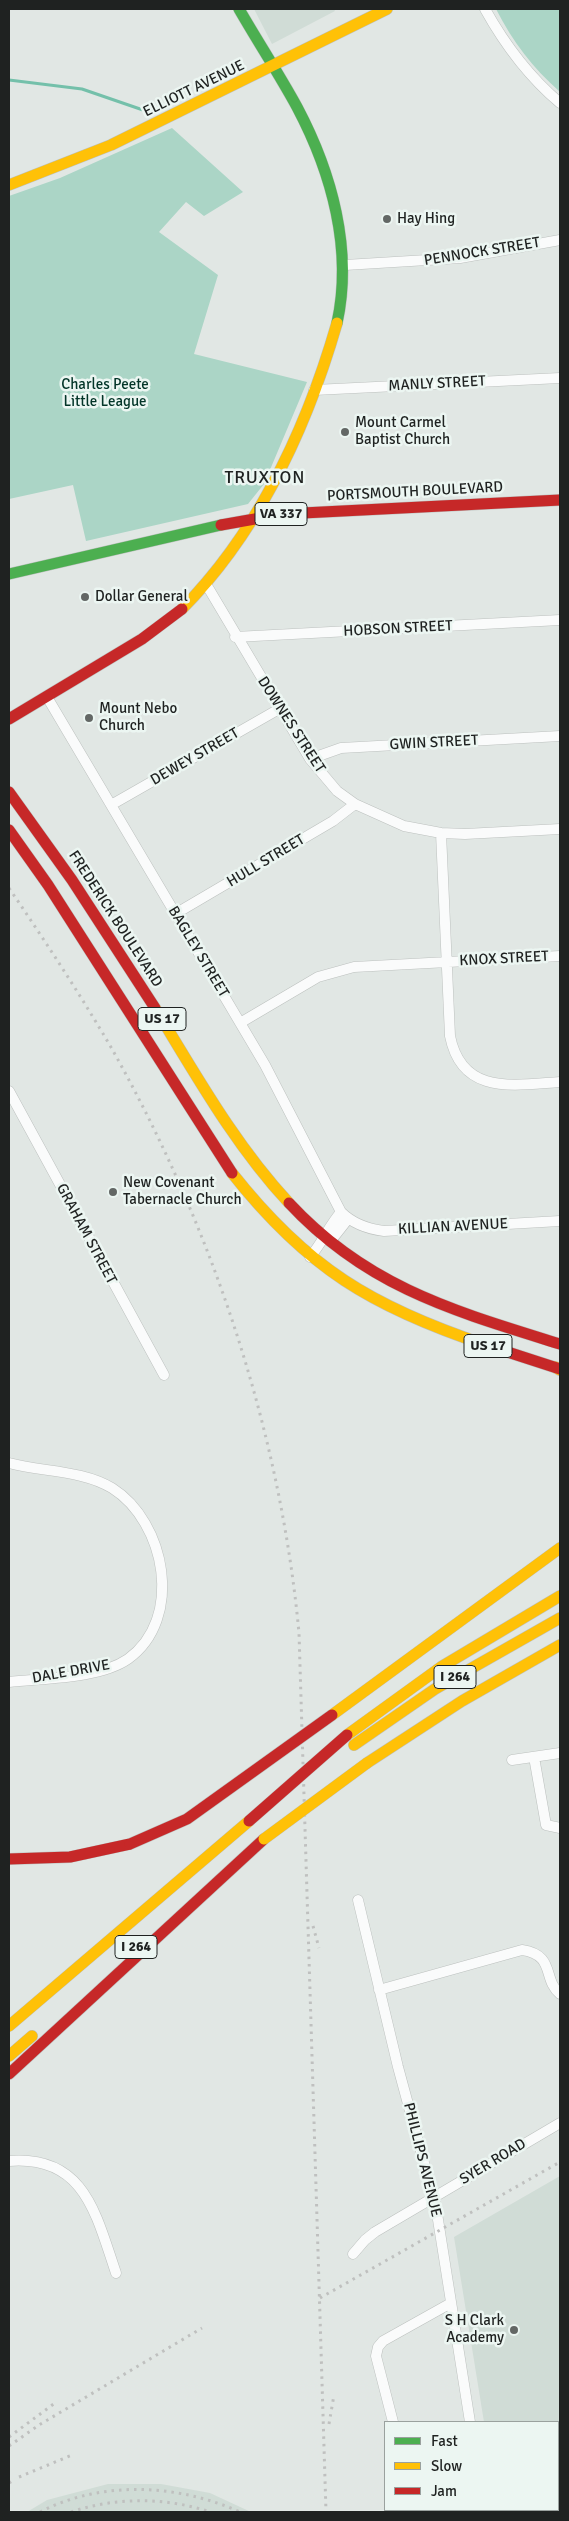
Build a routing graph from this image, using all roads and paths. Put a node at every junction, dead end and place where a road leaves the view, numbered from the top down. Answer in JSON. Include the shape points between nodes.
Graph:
{"nodes":[{"id":1,"x":240,"y":9,"type":"edge"},
{"id":2,"x":387,"y":9,"type":"edge"},
{"id":3,"x":485,"y":9,"type":"edge"},
{"id":4,"x":273,"y":67,"type":"junction"},
{"id":5,"x":560,"y":103,"type":"edge"},
{"id":6,"x":9,"y":185,"type":"edge"},
{"id":7,"x":560,"y":240,"type":"edge"},
{"id":8,"x":345,"y":265,"type":"junction"},
{"id":9,"x":560,"y":378,"type":"edge"},
{"id":10,"x":314,"y":390,"type":"junction"},
{"id":11,"x":560,"y":500,"type":"edge"},
{"id":12,"x":255,"y":518,"type":"junction"},
{"id":13,"x":9,"y":574,"type":"edge"},
{"id":14,"x":206,"y":584,"type":"junction"},
{"id":15,"x":560,"y":620,"type":"edge"},
{"id":16,"x":236,"y":637,"type":"junction"},
{"id":17,"x":47,"y":697,"type":"junction"},
{"id":18,"x":279,"y":709,"type":"junction"},
{"id":19,"x":9,"y":720,"type":"edge"},
{"id":20,"x":560,"y":736,"type":"edge"},
{"id":21,"x":310,"y":759,"type":"junction"},
{"id":22,"x":9,"y":792,"type":"edge"},
{"id":23,"x":355,"y":804,"type":"junction"},
{"id":24,"x":111,"y":805,"type":"junction"},
{"id":25,"x":560,"y":829,"type":"edge"},
{"id":26,"x":9,"y":830,"type":"edge"},
{"id":27,"x":441,"y":833,"type":"junction"},
{"id":28,"x":175,"y":914,"type":"junction"},
{"id":29,"x":560,"y":956,"type":"edge"},
{"id":30,"x":447,"y":962,"type":"junction"},
{"id":31,"x":240,"y":1023,"type":"junction"},
{"id":32,"x":560,"y":1082,"type":"edge"},
{"id":33,"x":9,"y":1091,"type":"edge"},
{"id":34,"x":345,"y":1216,"type":"junction"},
{"id":35,"x":560,"y":1222,"type":"edge"},
{"id":36,"x":326,"y":1238,"type":"junction"},
{"id":37,"x":310,"y":1257,"type":"junction"},
{"id":38,"x":560,"y":1344,"type":"edge"},
{"id":39,"x":558,"y":1369,"type":"edge"},
{"id":40,"x":164,"y":1375,"type":"dead end"},
{"id":41,"x":9,"y":1463,"type":"edge"},
{"id":42,"x":560,"y":1548,"type":"edge"},
{"id":43,"x":560,"y":1596,"type":"edge"},
{"id":44,"x":560,"y":1618,"type":"edge"},
{"id":45,"x":560,"y":1645,"type":"edge"},
{"id":46,"x":560,"y":1657,"type":"edge"},
{"id":47,"x":9,"y":1682,"type":"edge"},
{"id":48,"x":560,"y":1753,"type":"edge"},
{"id":49,"x":534,"y":1757,"type":"junction"},
{"id":50,"x":512,"y":1760,"type":"dead end"},
{"id":51,"x":367,"y":1763,"type":"junction"},
{"id":52,"x":248,"y":1821,"type":"junction"},
{"id":53,"x":560,"y":1828,"type":"edge"},
{"id":54,"x":264,"y":1840,"type":"junction"},
{"id":55,"x":9,"y":1859,"type":"edge"},
{"id":56,"x":358,"y":1900,"type":"dead end"},
{"id":57,"x":379,"y":1990,"type":"junction"},
{"id":58,"x":560,"y":1994,"type":"edge"},
{"id":59,"x":9,"y":2026,"type":"edge"},
{"id":60,"x":9,"y":2056,"type":"edge"},
{"id":61,"x":9,"y":2074,"type":"edge"},
{"id":62,"x":560,"y":2123,"type":"edge"},
{"id":63,"x":9,"y":2161,"type":"edge"},
{"id":64,"x":433,"y":2198,"type":"junction"},
{"id":65,"x":354,"y":2254,"type":"dead end"},
{"id":66,"x":116,"y":2273,"type":"dead end"},
{"id":67,"x":452,"y":2303,"type":"junction"},
{"id":68,"x":393,"y":2421,"type":"edge"},
{"id":69,"x":470,"y":2421,"type":"edge"}],
"edges":[{"from":1,"to":4,"type":"main road"},
{"from":2,"to":4,"type":"main road","name":"ELLIOTT AVENUE"},
{"from":3,"to":5,"type":"street","via":[[528,74]]},
{"from":4,"to":6,"type":"main road","name":"ELLIOTT AVENUE","via":[[111,145]]},
{"from":4,"to":8,"type":"main road","via":[[316,149],[336,214]]},
{"from":7,"to":8,"type":"street","name":"PENNOCK STREET","via":[[460,258]]},
{"from":8,"to":10,"type":"main road","via":[[340,318]]},
{"from":9,"to":10,"type":"street","name":"MANLY STREET"},
{"from":10,"to":12,"type":"main road","via":[[285,460]]},
{"from":11,"to":12,"type":"main road","name":"PORTSMOUTH BOULEVARD","number":"VA 337","via":[[340,510]]},
{"from":12,"to":13,"type":"main road","name":"PORTSMOUTH BOULEVARD","number":"VA 337"},
{"from":12,"to":14,"type":"main road"},
{"from":14,"to":16,"type":"street","name":"DOWNES STREET"},
{"from":14,"to":17,"type":"main road","via":[[158,629]]},
{"from":15,"to":16,"type":"street","name":"HOBSON STREET"},
{"from":16,"to":18,"type":"street","name":"DOWNES STREET"},
{"from":17,"to":19,"type":"main road"},
{"from":17,"to":24,"type":"street","name":"BAGLEY STREET"},
{"from":18,"to":21,"type":"street","name":"DOWNES STREET"},
{"from":18,"to":24,"type":"street","name":"DEWEY STREET"},
{"from":20,"to":21,"type":"street","name":"GWIN STREET","via":[[341,748]]},
{"from":21,"to":23,"type":"street","name":"DOWNES STREET","via":[[337,791]]},
{"from":22,"to":36,"type":"main road","name":"FREDERICK BOULEVARD","number":"US 17","via":[[65,867],[242,1147],[279,1194]]},
{"from":23,"to":27,"type":"street","name":"DOWNES STREET","via":[[404,826]]},
{"from":23,"to":28,"type":"street","name":"HULL STREET","via":[[333,821]]},
{"from":24,"to":28,"type":"street","name":"BAGLEY STREET"},
{"from":25,"to":27,"type":"street","name":"DOWNES STREET"},
{"from":26,"to":37,"type":"main road","number":"US 17","via":[[53,892],[227,1167],[275,1224]]},
{"from":27,"to":30,"type":"street"},
{"from":28,"to":31,"type":"street","name":"BAGLEY STREET"},
{"from":29,"to":30,"type":"street","name":"KNOX STREET"},
{"from":30,"to":31,"type":"street","name":"KNOX STREET","via":[[334,971]]},
{"from":30,"to":32,"type":"street","via":[[450,1036],[452,1047],[465,1068],[481,1080],[498,1085]]},
{"from":31,"to":34,"type":"street","name":"BAGLEY STREET","via":[[286,1103],[332,1198]]},
{"from":33,"to":40,"type":"street","name":"GRAHAM STREET"},
{"from":34,"to":35,"type":"street","name":"KILLIAN AVENUE","via":[[363,1227],[384,1231]]},
{"from":34,"to":36,"type":"street","via":[[332,1238]]},
{"from":36,"to":37,"type":"street"},
{"from":36,"to":38,"type":"main road","name":"FREDERICK BOULEVARD","number":"US 17","via":[[366,1268],[416,1295]]},
{"from":37,"to":39,"type":"main road","number":"US 17","via":[[348,1285],[419,1322]]},
{"from":41,"to":47,"type":"street","name":"DALE DRIVE","via":[[83,1477],[110,1487],[122,1496],[141,1515],[150,1530],[162,1581],[157,1617],[151,1632],[127,1659],[113,1667],[85,1673]]},
{"from":42,"to":55,"type":"main road","bridge":true,"via":[[188,1820],[130,1844],[77,1856]]},
{"from":43,"to":52,"type":"main road","bridge":true,"via":[[441,1667],[347,1735]]},
{"from":44,"to":52,"type":"main road","number":"I 264","bridge":true,"via":[[435,1689]]},
{"from":45,"to":51,"type":"main road","number":"I 264","via":[[484,1687]]},
{"from":46,"to":51,"type":"main road","via":[[522,1674]]},
{"from":48,"to":49,"type":"street"},
{"from":49,"to":50,"type":"street"},
{"from":49,"to":53,"type":"street","via":[[546,1825]]},
{"from":51,"to":54,"type":"main road","number":"I 264","bridge":true},
{"from":52,"to":59,"type":"main road","number":"I 264"},
{"from":54,"to":60,"type":"main road","number":"I 264"},
{"from":54,"to":61,"type":"main road"},
{"from":56,"to":57,"type":"street","name":"PHILLIPS AVENUE"},
{"from":57,"to":58,"type":"street","via":[[522,1950],[538,1954],[544,1960],[554,1988]]},
{"from":57,"to":64,"type":"street","name":"PHILLIPS AVENUE"},
{"from":62,"to":64,"type":"street","name":"SYER ROAD"},
{"from":63,"to":66,"type":"street","via":[[49,2166],[74,2180],[92,2206]]},
{"from":64,"to":65,"type":"street","name":"SYER ROAD","via":[[375,2232]]},
{"from":64,"to":67,"type":"street","name":"PHILLIPS AVENUE"},
{"from":67,"to":68,"type":"street","via":[[378,2346],[376,2356]]},
{"from":67,"to":69,"type":"street","name":"PHILLIPS AVENUE"}]}
